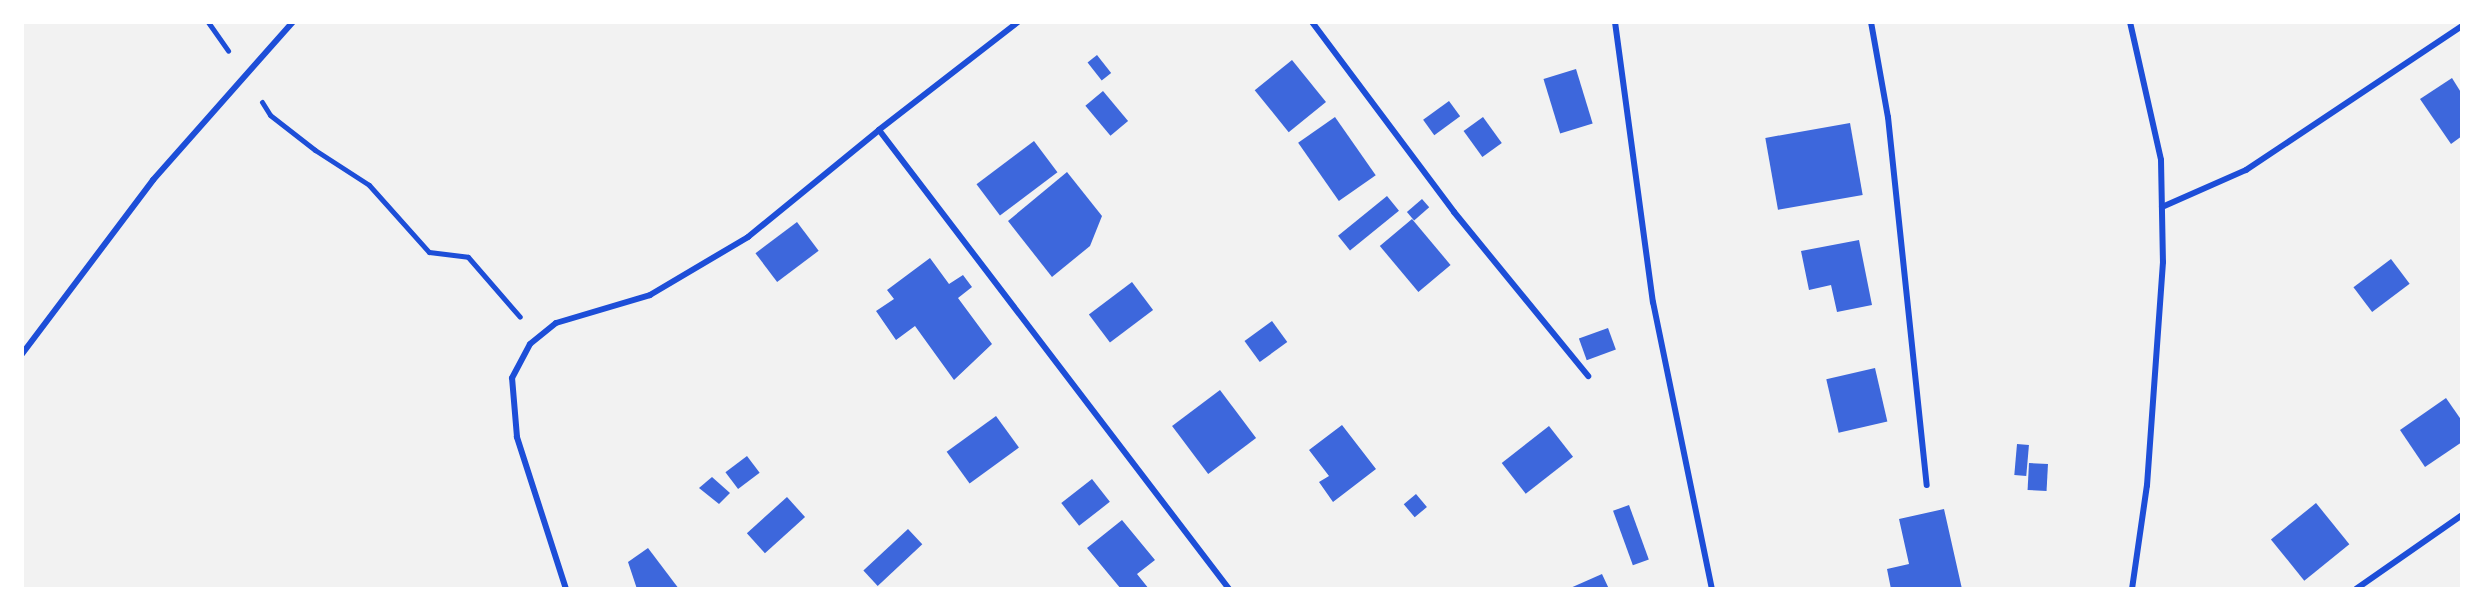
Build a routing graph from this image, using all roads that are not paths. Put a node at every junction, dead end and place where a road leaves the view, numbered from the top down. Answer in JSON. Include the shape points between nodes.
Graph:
{"nodes":[{"id":1,"x":293,"y":22,"type":"edge"},
{"id":2,"x":1018,"y":22,"type":"edge"},
{"id":3,"x":1312,"y":22,"type":"edge"},
{"id":4,"x":1615,"y":22,"type":"edge"},
{"id":5,"x":1871,"y":22,"type":"edge"},
{"id":6,"x":2130,"y":22,"type":"edge"},
{"id":7,"x":2462,"y":26,"type":"edge"},
{"id":8,"x":879,"y":130,"type":"junction"},
{"id":9,"x":2162,"y":207,"type":"junction"},
{"id":10,"x":22,"y":354,"type":"edge"},
{"id":11,"x":1588,"y":376,"type":"dead end"},
{"id":12,"x":1927,"y":485,"type":"dead end"},
{"id":13,"x":2462,"y":515,"type":"edge"},
{"id":14,"x":566,"y":589,"type":"edge"},
{"id":15,"x":1229,"y":589,"type":"edge"},
{"id":16,"x":1712,"y":589,"type":"edge"},
{"id":17,"x":2132,"y":589,"type":"edge"},
{"id":18,"x":2356,"y":589,"type":"edge"}],
"edges":[{"from":1,"to":10,"type":"lane","via":[[153,180]]},
{"from":2,"to":8,"type":"lane"},
{"from":3,"to":11,"type":"lane","via":[[1454,212]]},
{"from":4,"to":16,"type":"lane","via":[[1653,302]]},
{"from":5,"to":12,"type":"lane","via":[[1888,117]]},
{"from":6,"to":9,"type":"lane","via":[[2161,160]]},
{"from":7,"to":9,"type":"lane","via":[[2246,170]]},
{"from":8,"to":14,"type":"lane","via":[[748,237],[650,295],[556,323],[530,344],[512,378],[517,437]]},
{"from":8,"to":15,"type":"lane"},
{"from":9,"to":17,"type":"lane","via":[[2147,485]]},
{"from":13,"to":18,"type":"lane"}]}
